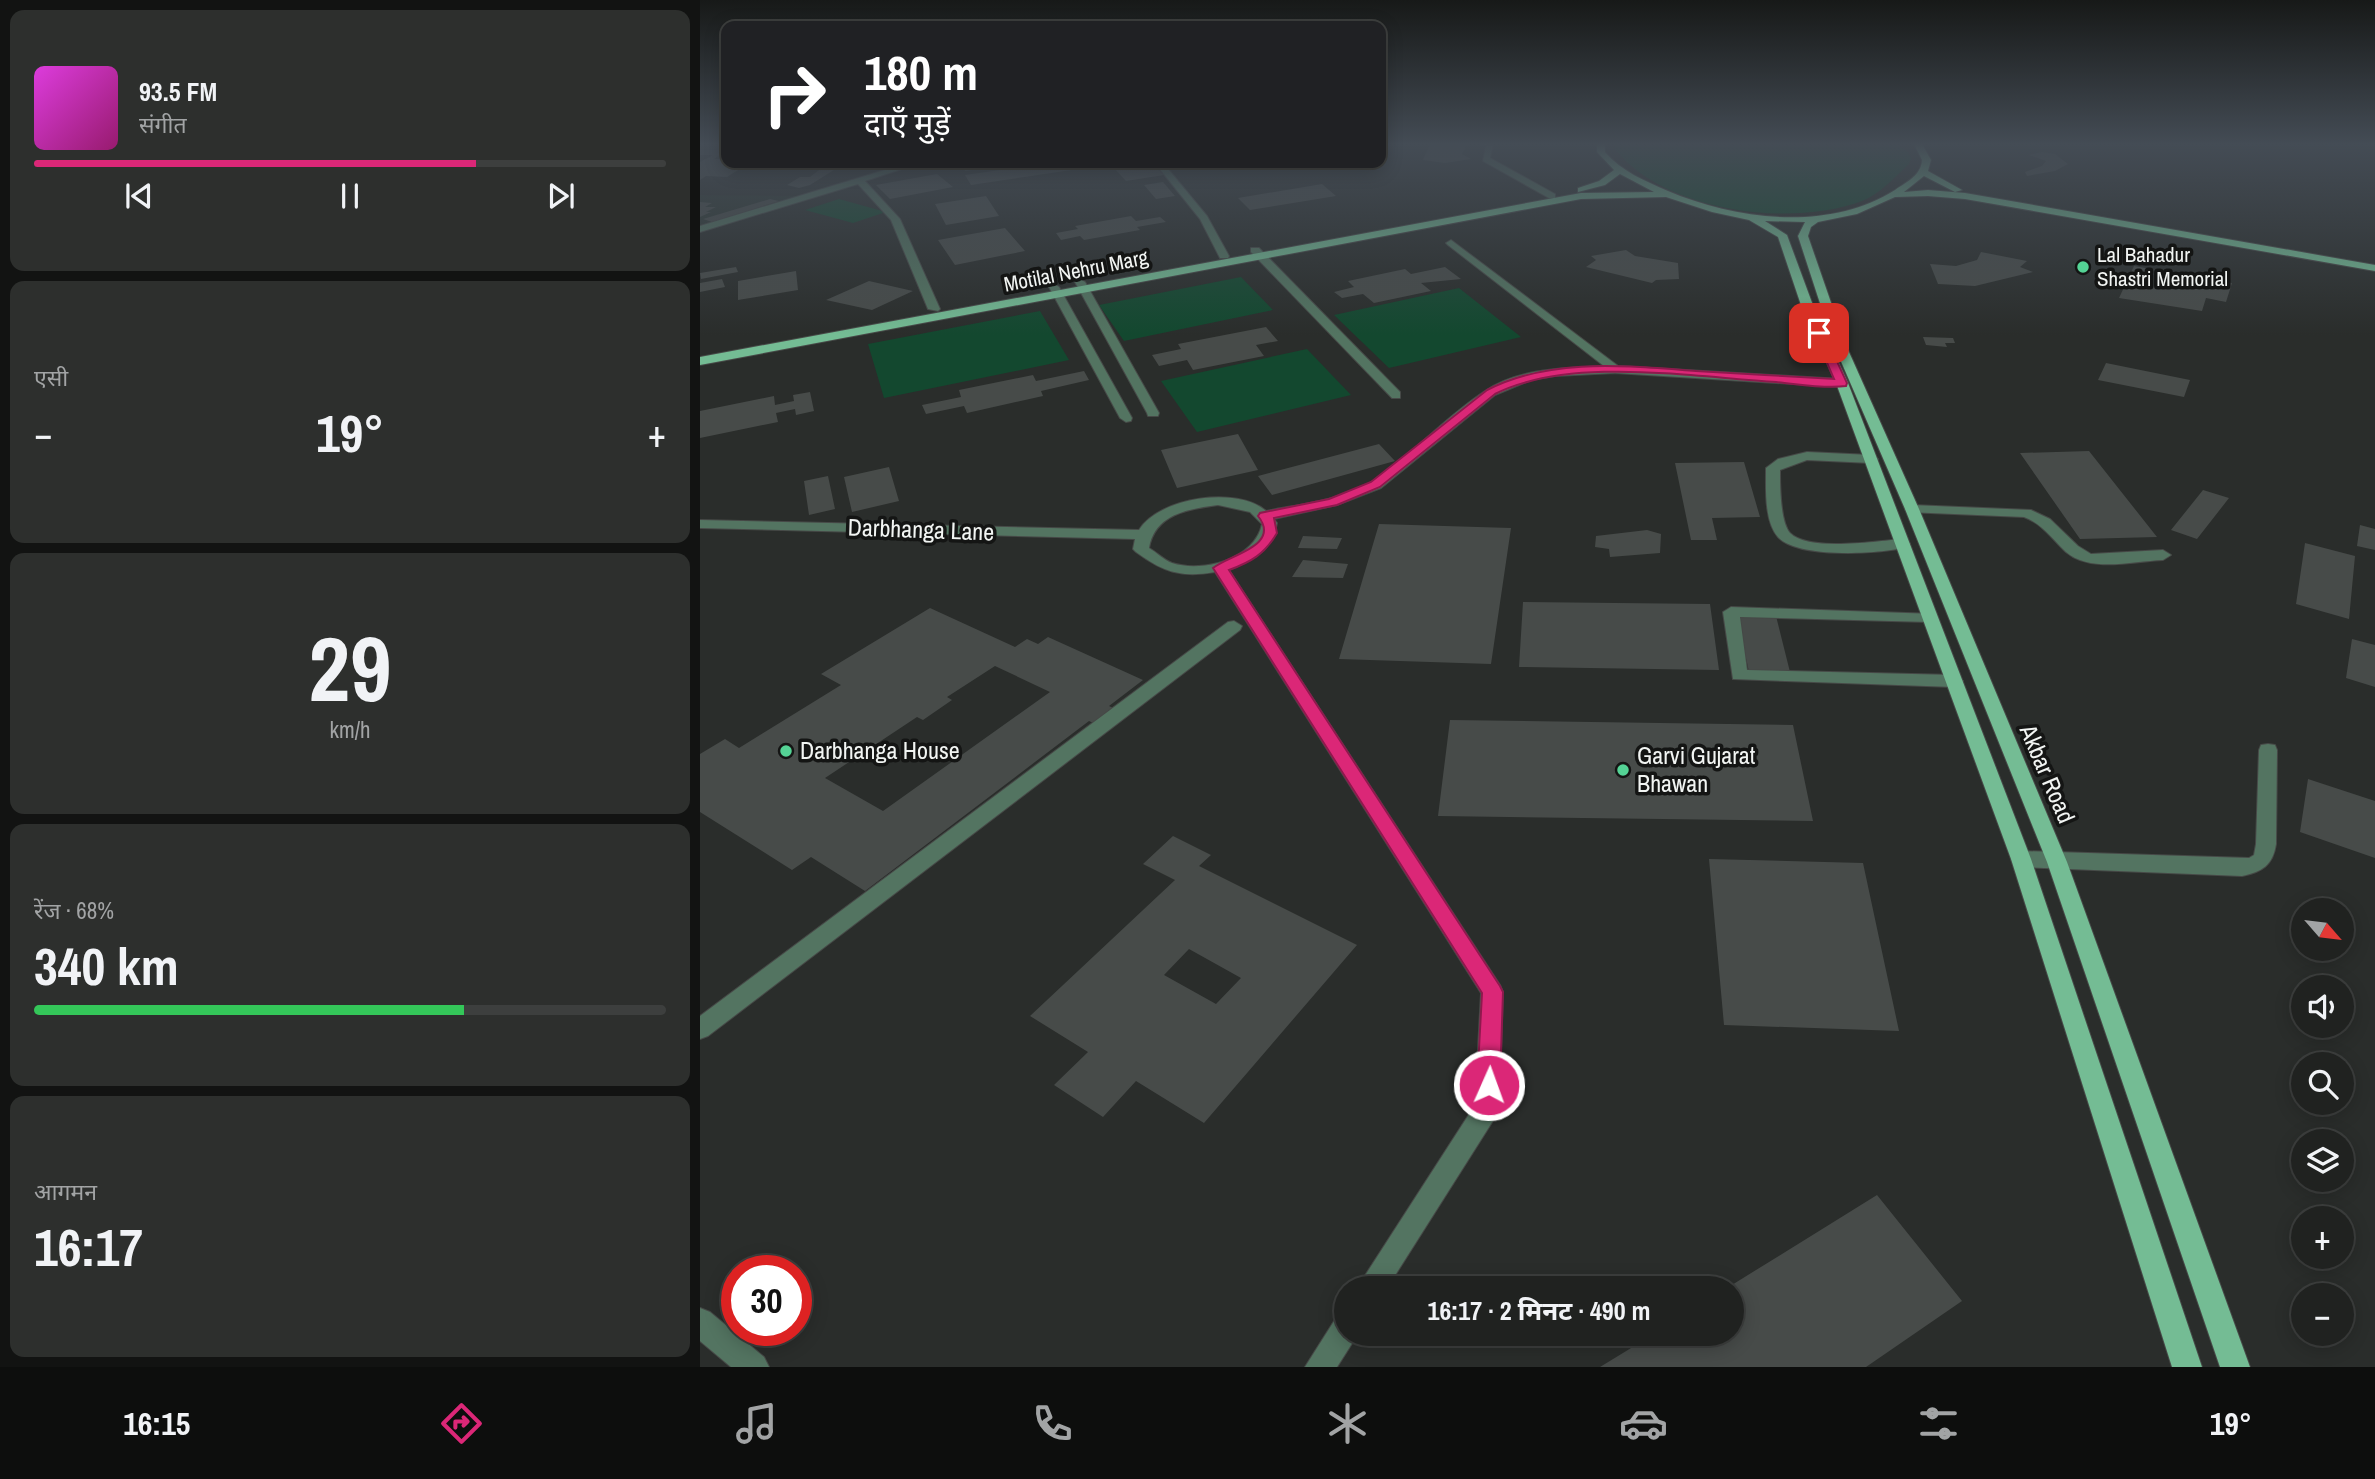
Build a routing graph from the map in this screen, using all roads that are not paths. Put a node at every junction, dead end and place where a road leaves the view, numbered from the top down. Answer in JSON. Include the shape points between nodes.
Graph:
{"nodes":[{"id":1,"x":769,"y":208,"type":"edge"},
{"id":2,"x":885,"y":208,"type":"edge"},
{"id":3,"x":1196,"y":208,"type":"edge"},
{"id":4,"x":1491,"y":208,"type":"edge"},
{"id":5,"x":1514,"y":208,"type":"edge"},
{"id":6,"x":1708,"y":208,"type":"edge"},
{"id":7,"x":1862,"y":208,"type":"edge"},
{"id":8,"x":2032,"y":208,"type":"edge"},
{"id":9,"x":2052,"y":208,"type":"edge"},
{"id":10,"x":1822,"y":217,"type":"junction"},
{"id":11,"x":1753,"y":218,"type":"junction"},
{"id":12,"x":700,"y":229,"type":"edge"},
{"id":13,"x":1451,"y":243,"type":"dead end"},
{"id":14,"x":1258,"y":253,"type":"junction"},
{"id":15,"x":1224,"y":256,"type":"junction"},
{"id":16,"x":2375,"y":262,"type":"edge"},
{"id":17,"x":2375,"y":268,"type":"edge"},
{"id":18,"x":1082,"y":286,"type":"junction"},
{"id":19,"x":1056,"y":290,"type":"junction"},
{"id":20,"x":934,"y":309,"type":"junction"},
{"id":21,"x":700,"y":352,"type":"edge"},
{"id":22,"x":700,"y":361,"type":"edge"},
{"id":23,"x":1615,"y":369,"type":"junction"},
{"id":24,"x":1842,"y":383,"type":"junction"},
{"id":25,"x":1396,"y":395,"type":"dead end"},
{"id":26,"x":1153,"y":413,"type":"dead end"},
{"id":27,"x":1126,"y":418,"type":"dead end"},
{"id":28,"x":1871,"y":459,"type":"junction"},
{"id":29,"x":1912,"y":509,"type":"junction"},
{"id":30,"x":1265,"y":516,"type":"junction"},
{"id":31,"x":700,"y":524,"type":"edge"},
{"id":32,"x":1142,"y":536,"type":"junction"},
{"id":33,"x":1902,"y":544,"type":"junction"},
{"id":34,"x":2163,"y":555,"type":"dead end"},
{"id":35,"x":1220,"y":568,"type":"junction"},
{"id":36,"x":1929,"y":617,"type":"junction"},
{"id":37,"x":1234,"y":626,"type":"dead end"},
{"id":38,"x":1954,"y":681,"type":"junction"},
{"id":39,"x":2269,"y":750,"type":"dead end"},
{"id":40,"x":2021,"y":859,"type":"junction"},
{"id":41,"x":2057,"y":862,"type":"junction"},
{"id":42,"x":700,"y":1029,"type":"edge"},
{"id":43,"x":1379,"y":1276,"type":"edge"},
{"id":44,"x":700,"y":1322,"type":"edge"},
{"id":45,"x":1334,"y":1346,"type":"edge"},
{"id":46,"x":754,"y":1367,"type":"edge"},
{"id":47,"x":1320,"y":1367,"type":"edge"},
{"id":48,"x":2188,"y":1367,"type":"edge"},
{"id":49,"x":2235,"y":1367,"type":"edge"}],
"edges":[{"from":1,"to":12,"type":"street"},
{"from":2,"to":20,"type":"street","via":[[895,219]]},
{"from":3,"to":15,"type":"street"},
{"from":4,"to":14,"type":"main road","name":"Motilal Nehru Marg"},
{"from":5,"to":14,"type":"main road","name":"Motilal Nehru Marg"},
{"from":6,"to":11,"type":"main road"},
{"from":7,"to":10,"type":"main road"},
{"from":8,"to":17,"type":"main road"},
{"from":9,"to":16,"type":"main road"},
{"from":10,"to":11,"type":"main road"},
{"from":10,"to":29,"type":"main road","name":"Akbar Road","via":[[1804,227],[1803,236],[1839,343]]},
{"from":11,"to":24,"type":"main road","via":[[1782,235]]},
{"from":13,"to":23,"type":"street"},
{"from":14,"to":15,"type":"main road","name":"Motilal Nehru Marg"},
{"from":14,"to":18,"type":"main road","name":"Motilal Nehru Marg"},
{"from":14,"to":25,"type":"street"},
{"from":15,"to":18,"type":"main road","name":"Motilal Nehru Marg"},
{"from":18,"to":19,"type":"main road","name":"Motilal Nehru Marg"},
{"from":18,"to":26,"type":"street"},
{"from":19,"to":20,"type":"main road","name":"Motilal Nehru Marg"},
{"from":19,"to":22,"type":"main road","name":"Motilal Nehru Marg"},
{"from":19,"to":27,"type":"street"},
{"from":20,"to":21,"type":"main road","name":"Motilal Nehru Marg"},
{"from":23,"to":24,"type":"street"},
{"from":23,"to":30,"type":"street","via":[[1555,372],[1507,384],[1376,485],[1332,502]]},
{"from":24,"to":28,"type":"main road"},
{"from":28,"to":33,"type":"main road"},
{"from":28,"to":33,"type":"street","via":[[1812,456],[1781,461],[1773,468],[1779,527],[1786,537],[1814,547]]},
{"from":29,"to":34,"type":"street","via":[[2037,516],[2089,559]]},
{"from":29,"to":41,"type":"main road","name":"Akbar Road"},
{"from":30,"to":32,"type":"street","via":[[1240,503],[1193,503],[1152,522]]},
{"from":30,"to":35,"type":"street","via":[[1271,533],[1262,547]]},
{"from":31,"to":32,"type":"street","name":"Darbhanga Lane"},
{"from":32,"to":35,"type":"street","via":[[1141,549],[1151,561],[1169,569]]},
{"from":33,"to":36,"type":"main road"},
{"from":35,"to":43,"type":"street","via":[[1492,992],[1488,1108]]},
{"from":36,"to":38,"type":"main road"},
{"from":36,"to":38,"type":"street","via":[[1731,612],[1739,675]]},
{"from":37,"to":42,"type":"street"},
{"from":38,"to":40,"type":"main road"},
{"from":39,"to":41,"type":"street","via":[[2266,844],[2258,866]]},
{"from":40,"to":41,"type":"street"},
{"from":40,"to":48,"type":"main road"},
{"from":41,"to":49,"type":"main road","name":"Akbar Road"},
{"from":44,"to":46,"type":"street"},
{"from":45,"to":47,"type":"street"}]}
